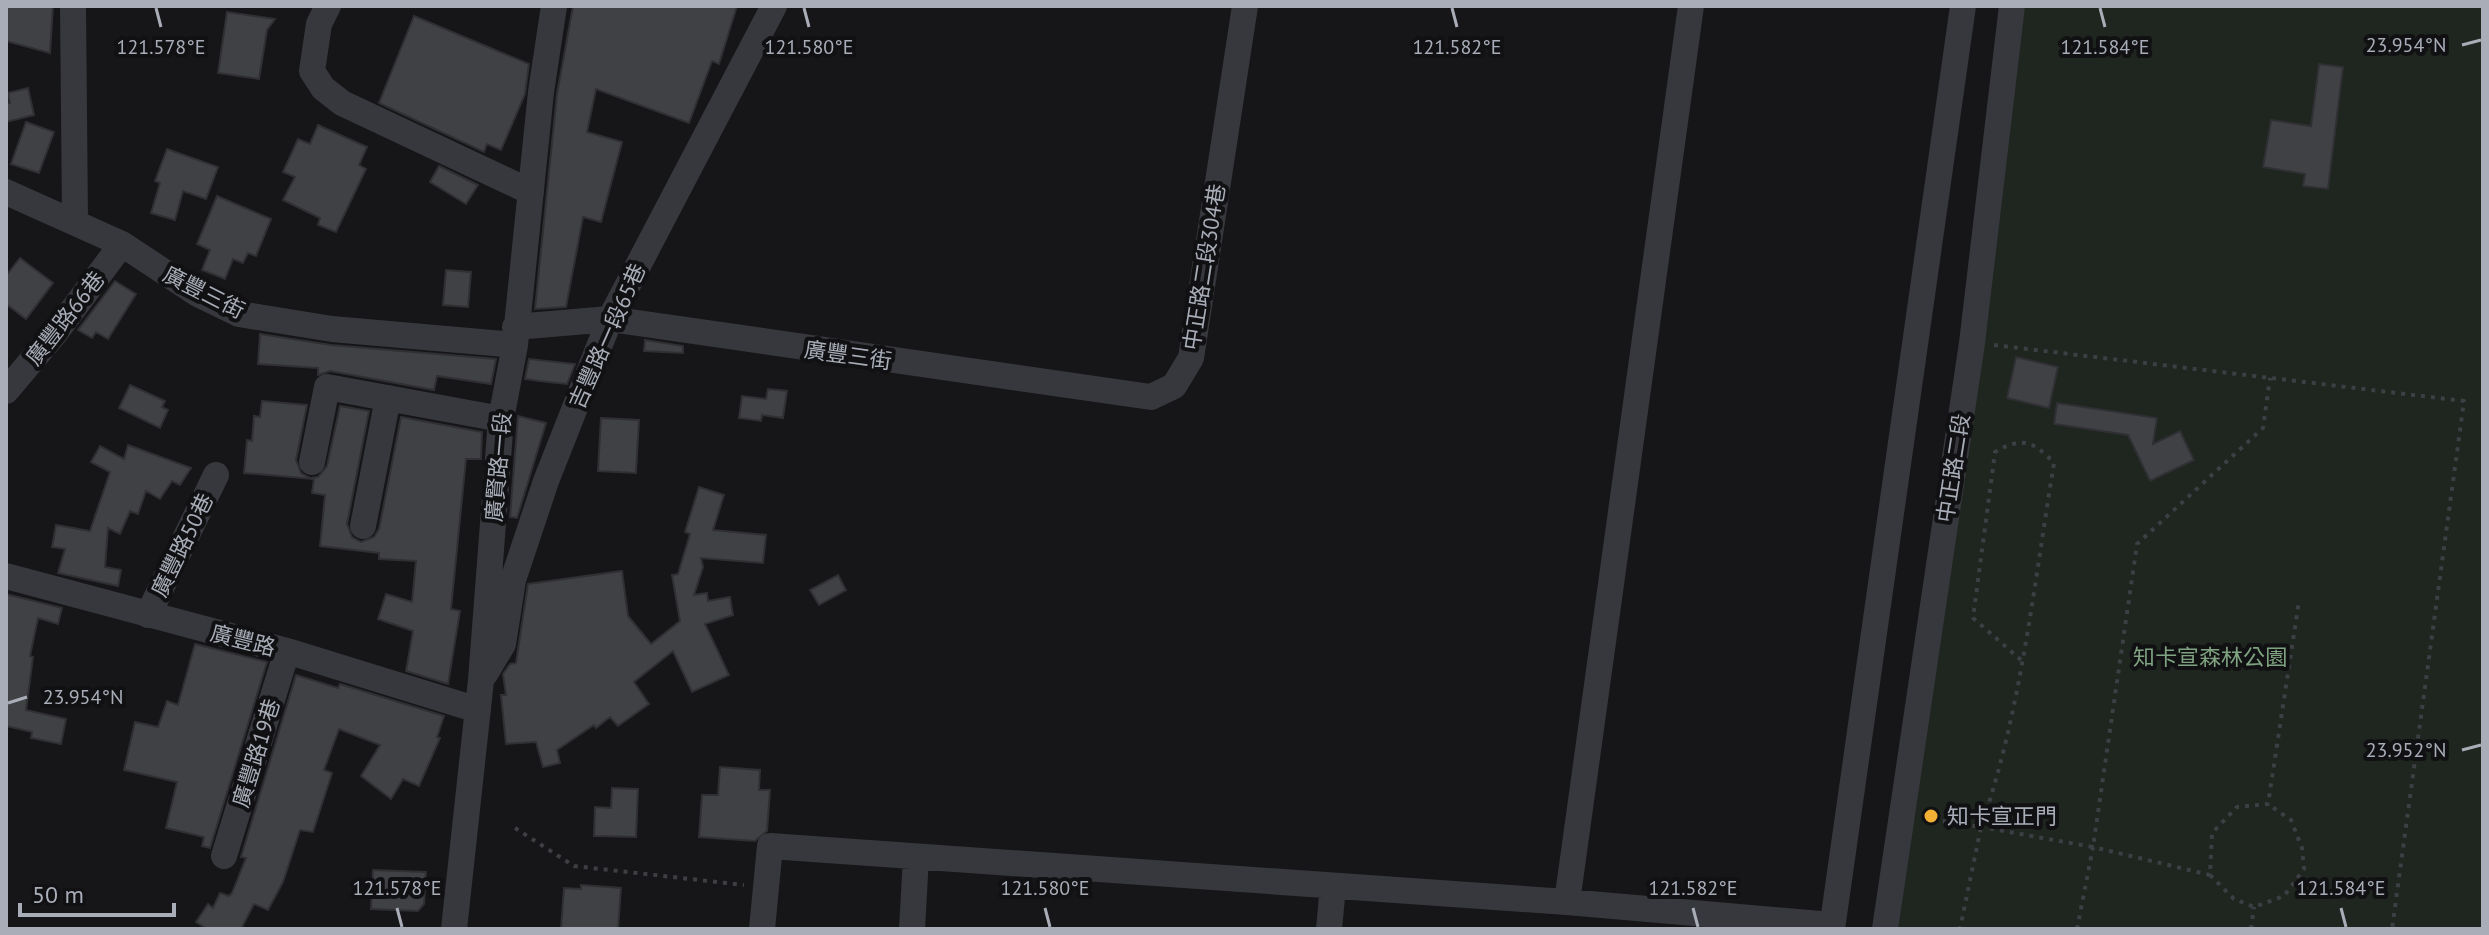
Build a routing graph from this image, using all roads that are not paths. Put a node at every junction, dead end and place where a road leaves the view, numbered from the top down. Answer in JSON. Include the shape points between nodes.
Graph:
{"nodes":[{"id":1,"x":73,"y":6,"type":"edge"},
{"id":2,"x":328,"y":6,"type":"edge"},
{"id":3,"x":554,"y":6,"type":"edge"},
{"id":4,"x":774,"y":6,"type":"edge"},
{"id":5,"x":1245,"y":6,"type":"edge"},
{"id":6,"x":1691,"y":6,"type":"edge"},
{"id":7,"x":1963,"y":6,"type":"edge"},
{"id":8,"x":2012,"y":6,"type":"edge"},
{"id":9,"x":6,"y":192,"type":"edge"},
{"id":10,"x":531,"y":192,"type":"junction"},
{"id":11,"x":75,"y":220,"type":"junction"},
{"id":12,"x":122,"y":244,"type":"junction"},
{"id":13,"x":610,"y":319,"type":"junction"},
{"id":14,"x":515,"y":336,"type":"junction"},
{"id":15,"x":943,"y":368,"type":"joint"},
{"id":16,"x":6,"y":391,"type":"edge"},
{"id":17,"x":388,"y":398,"type":"junction"},
{"id":18,"x":501,"y":419,"type":"junction"},
{"id":19,"x":312,"y":462,"type":"dead end"},
{"id":20,"x":216,"y":475,"type":"dead end"},
{"id":21,"x":363,"y":526,"type":"dead end"},
{"id":22,"x":6,"y":576,"type":"edge"},
{"id":23,"x":148,"y":615,"type":"junction"},
{"id":24,"x":287,"y":651,"type":"junction"},
{"id":25,"x":481,"y":680,"type":"junction"},
{"id":26,"x":478,"y":710,"type":"junction"},
{"id":27,"x":224,"y":856,"type":"dead end"},
{"id":28,"x":916,"y":857,"type":"junction"},
{"id":29,"x":1333,"y":886,"type":"junction"},
{"id":30,"x":1567,"y":902,"type":"junction"},
{"id":31,"x":1832,"y":927,"type":"edge"},
{"id":32,"x":454,"y":929,"type":"edge"},
{"id":33,"x":762,"y":929,"type":"edge"},
{"id":34,"x":912,"y":929,"type":"edge"},
{"id":35,"x":1329,"y":929,"type":"edge"},
{"id":36,"x":1885,"y":929,"type":"edge"}],
"edges":[{"from":1,"to":11,"type":"street"},
{"from":2,"to":10,"type":"street","via":[[319,24],[312,71],[323,88],[342,103]]},
{"from":3,"to":10,"type":"street","name":"廣賢路一段"},
{"from":4,"to":13,"type":"street","name":"吉豐路一段65巷"},
{"from":5,"to":15,"type":"street","name":"中正路二段304巷","via":[[1191,358],[1174,386],[1151,397]]},
{"from":6,"to":30,"type":"street"},
{"from":7,"to":31,"type":"street"},
{"from":8,"to":36,"type":"street","name":"中正路二段","via":[[1972,343]]},
{"from":9,"to":11,"type":"street","name":"廣豐三街"},
{"from":10,"to":14,"type":"street","name":"廣賢路一段"},
{"from":11,"to":12,"type":"street","name":"廣豐三街"},
{"from":12,"to":14,"type":"street","name":"廣豐三街","via":[[196,293],[239,314],[332,329]]},
{"from":12,"to":16,"type":"street","name":"廣豐路66巷"},
{"from":13,"to":14,"type":"street","name":"廣豐三街"},
{"from":13,"to":15,"type":"street","name":"廣豐三街"},
{"from":13,"to":25,"type":"street","name":"吉豐路一段65巷","via":[[513,580],[503,644]]},
{"from":14,"to":18,"type":"street","name":"廣賢路一段"},
{"from":17,"to":18,"type":"street"},
{"from":17,"to":19,"type":"street","via":[[327,387]]},
{"from":17,"to":21,"type":"street"},
{"from":18,"to":25,"type":"street","name":"廣賢路一段"},
{"from":20,"to":23,"type":"street","name":"廣豐路50巷"},
{"from":22,"to":23,"type":"street","name":"廣豐路"},
{"from":23,"to":24,"type":"street","name":"廣豐路"},
{"from":24,"to":26,"type":"street","name":"廣豐路"},
{"from":24,"to":27,"type":"street","name":"廣豐路19巷"},
{"from":25,"to":26,"type":"street","name":"廣賢路一段"},
{"from":26,"to":32,"type":"street","name":"廣賢路一段"},
{"from":28,"to":29,"type":"street"},
{"from":28,"to":33,"type":"street","via":[[770,846]]},
{"from":28,"to":34,"type":"street"},
{"from":29,"to":30,"type":"street"},
{"from":29,"to":35,"type":"street"},
{"from":30,"to":31,"type":"street"}]}
